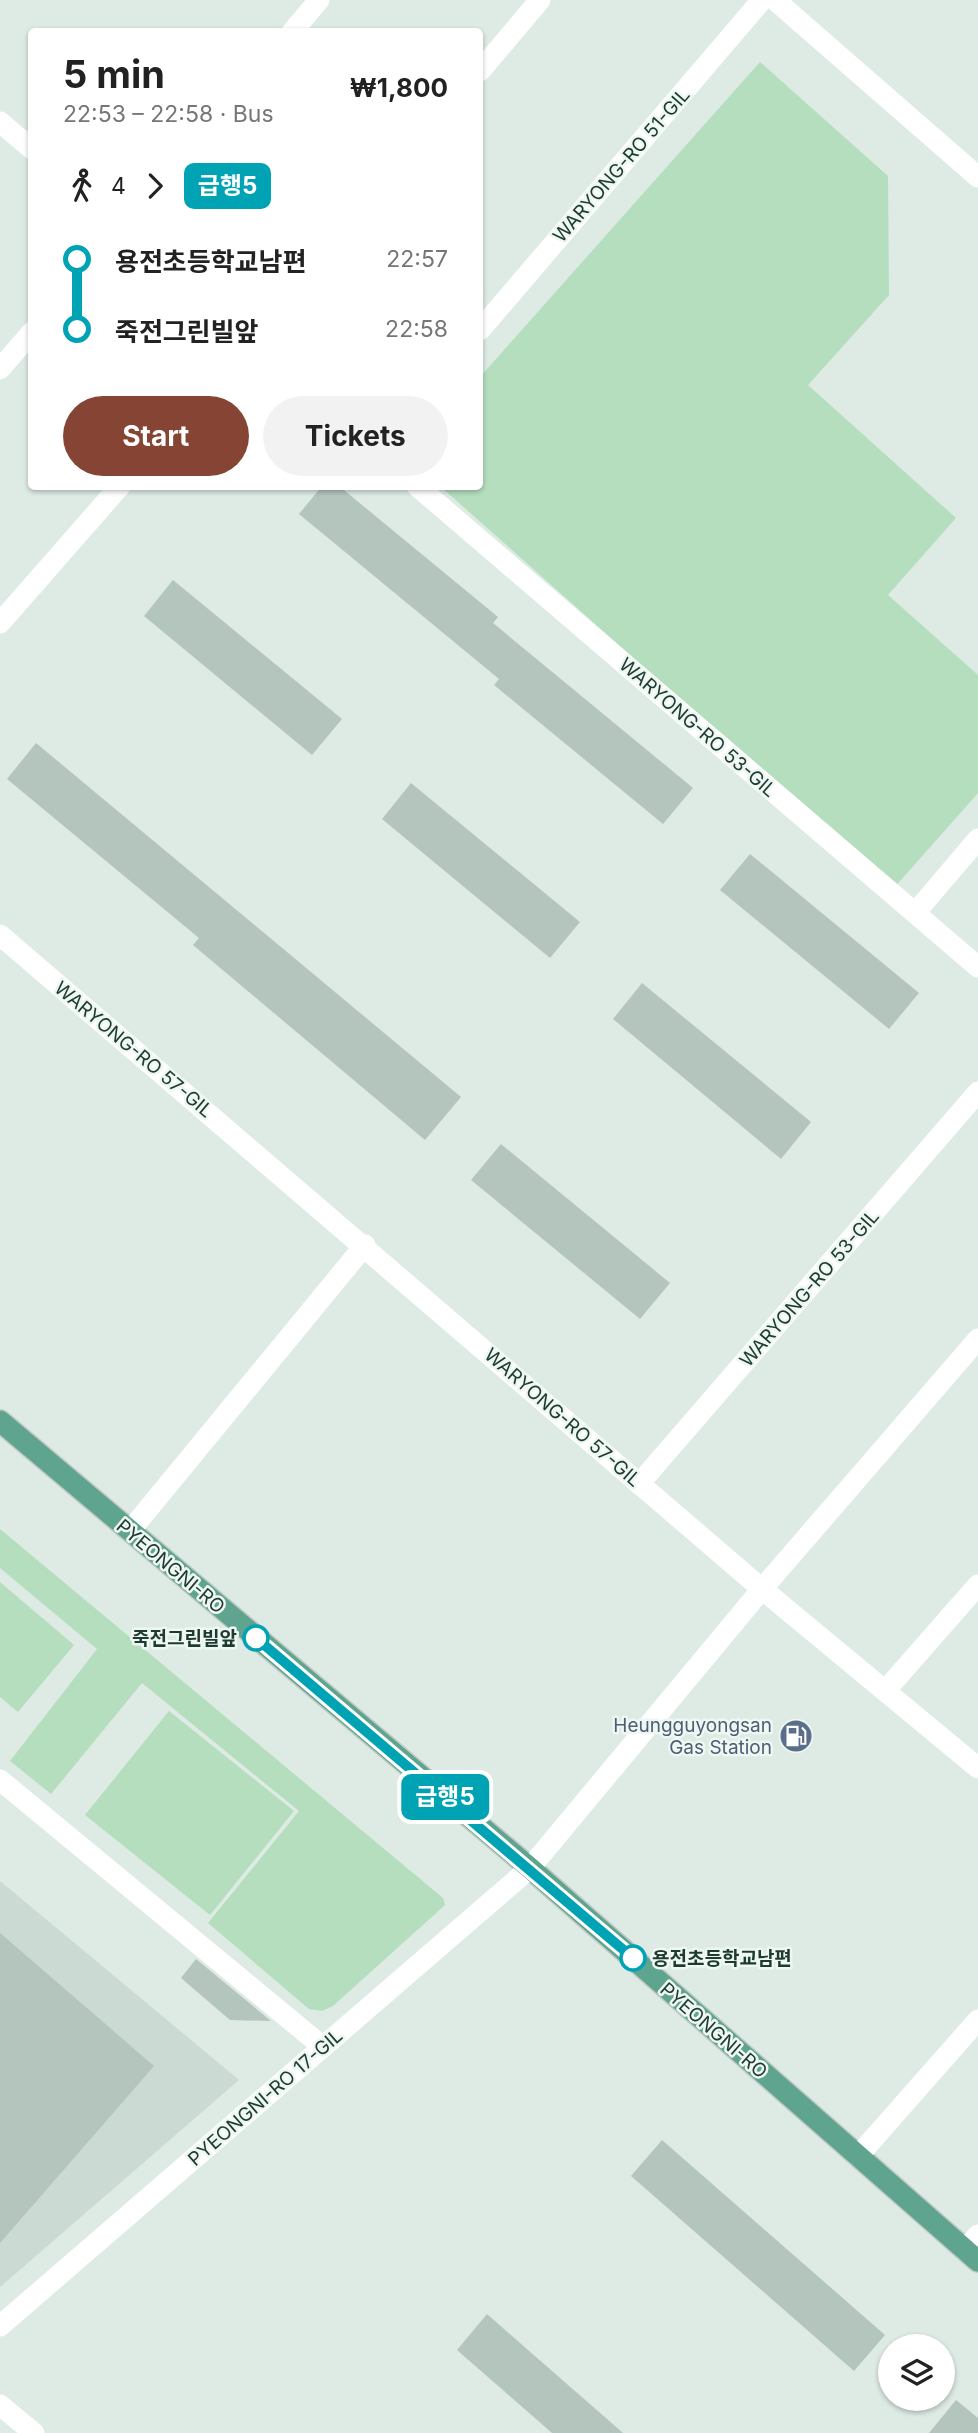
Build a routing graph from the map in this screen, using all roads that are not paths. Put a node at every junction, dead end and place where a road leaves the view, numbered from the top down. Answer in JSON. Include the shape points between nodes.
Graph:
{"nodes":[{"id":1,"x":319,"y":0,"type":"edge"},
{"id":2,"x":540,"y":0,"type":"edge"},
{"id":3,"x":762,"y":0,"type":"edge"},
{"id":4,"x":775,"y":0,"type":"edge"},
{"id":5,"x":295,"y":28,"type":"edge"},
{"id":6,"x":483,"y":67,"type":"edge"},
{"id":7,"x":0,"y":122,"type":"edge"},
{"id":8,"x":28,"y":146,"type":"edge"},
{"id":9,"x":978,"y":177,"type":"edge"},
{"id":10,"x":483,"y":326,"type":"edge"},
{"id":11,"x":28,"y":337,"type":"edge"},
{"id":12,"x":0,"y":369,"type":"edge"},
{"id":13,"x":116,"y":490,"type":"edge"},
{"id":14,"x":422,"y":490,"type":"edge"},
{"id":15,"x":0,"y":623,"type":"edge"},
{"id":16,"x":978,"y":839,"type":"edge"},
{"id":17,"x":915,"y":912,"type":"junction"},
{"id":18,"x":0,"y":935,"type":"edge"},
{"id":19,"x":978,"y":967,"type":"edge"},
{"id":20,"x":978,"y":1092,"type":"edge"},
{"id":21,"x":365,"y":1245,"type":"junction"},
{"id":22,"x":978,"y":1339,"type":"edge"},
{"id":23,"x":0,"y":1421,"type":"edge"},
{"id":24,"x":639,"y":1483,"type":"junction"},
{"id":25,"x":130,"y":1531,"type":"junction"},
{"id":26,"x":978,"y":1585,"type":"edge"},
{"id":27,"x":762,"y":1589,"type":"junction"},
{"id":28,"x":885,"y":1691,"type":"junction"},
{"id":29,"x":978,"y":1768,"type":"edge"},
{"id":30,"x":0,"y":1780,"type":"edge"},
{"id":31,"x":530,"y":1868,"type":"junction"},
{"id":32,"x":978,"y":2020,"type":"edge"},
{"id":33,"x":323,"y":2047,"type":"junction"},
{"id":34,"x":858,"y":2156,"type":"junction"},
{"id":35,"x":974,"y":2248,"type":"edge"},
{"id":36,"x":0,"y":2326,"type":"edge"},
{"id":37,"x":0,"y":2405,"type":"edge"},
{"id":38,"x":34,"y":2433,"type":"edge"}],
"edges":[{"from":1,"to":5,"type":"street"},
{"from":2,"to":6,"type":"street"},
{"from":3,"to":10,"type":"street","name":"WARYONG-RO 51-GIL"},
{"from":4,"to":9,"type":"street"},
{"from":7,"to":8,"type":"street"},
{"from":11,"to":12,"type":"street"},
{"from":13,"to":15,"type":"street"},
{"from":14,"to":17,"type":"street","name":"WARYONG-RO 53-GIL"},
{"from":16,"to":17,"type":"street"},
{"from":17,"to":19,"type":"street","name":"WARYONG-RO 53-GIL"},
{"from":18,"to":21,"type":"street","name":"WARYONG-RO 57-GIL"},
{"from":20,"to":24,"type":"street","name":"WARYONG-RO 53-GIL"},
{"from":21,"to":24,"type":"street","name":"WARYONG-RO 57-GIL"},
{"from":21,"to":25,"type":"street"},
{"from":22,"to":27,"type":"street"},
{"from":23,"to":25,"type":"main road","name":"PYEONGNI-RO"},
{"from":24,"to":27,"type":"street","name":"WARYONG-RO 57-GIL"},
{"from":25,"to":31,"type":"main road","name":"PYEONGNI-RO"},
{"from":26,"to":28,"type":"street"},
{"from":27,"to":28,"type":"street","name":"WARYONG-RO 57-GIL"},
{"from":27,"to":31,"type":"street"},
{"from":28,"to":29,"type":"street","name":"WARYONG-RO 57-GIL"},
{"from":30,"to":33,"type":"street"},
{"from":31,"to":33,"type":"street","name":"PYEONGNI-RO 17-GIL"},
{"from":31,"to":34,"type":"main road","name":"PYEONGNI-RO"},
{"from":32,"to":34,"type":"street"},
{"from":33,"to":36,"type":"street","name":"PYEONGNI-RO 17-GIL"},
{"from":34,"to":35,"type":"main road","name":"PYEONGNI-RO"},
{"from":37,"to":38,"type":"street"}]}
